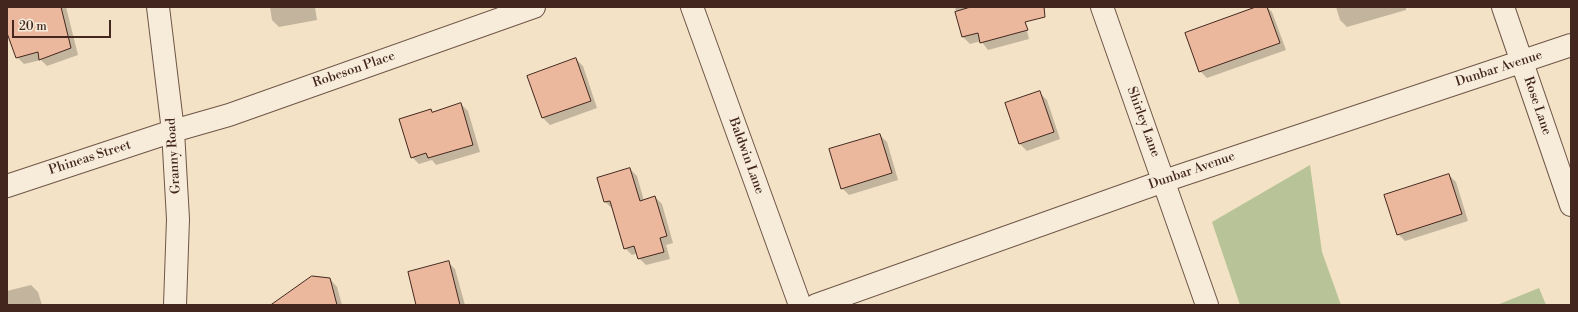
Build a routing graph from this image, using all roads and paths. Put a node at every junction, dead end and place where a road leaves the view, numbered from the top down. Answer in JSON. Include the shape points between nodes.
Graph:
{"nodes":[{"id":1,"x":158,"y":7,"type":"edge"},
{"id":2,"x":534,"y":7,"type":"edge"},
{"id":3,"x":692,"y":7,"type":"edge"},
{"id":4,"x":1102,"y":7,"type":"edge"},
{"id":5,"x":1503,"y":7,"type":"edge"},
{"id":6,"x":1571,"y":45,"type":"edge"},
{"id":7,"x":1522,"y":62,"type":"junction"},
{"id":8,"x":173,"y":131,"type":"junction"},
{"id":9,"x":1164,"y":180,"type":"junction"},
{"id":10,"x":7,"y":186,"type":"edge"},
{"id":11,"x":1571,"y":205,"type":"edge"},
{"id":12,"x":175,"y":305,"type":"edge"},
{"id":13,"x":800,"y":305,"type":"edge"},
{"id":14,"x":816,"y":305,"type":"edge"},
{"id":15,"x":1207,"y":305,"type":"edge"}],
"edges":[{"from":1,"to":8,"type":"street","name":"Granny Road"},
{"from":2,"to":8,"type":"street","name":"Robeson Place","via":[[229,114]]},
{"from":3,"to":13,"type":"street","name":"Baldwin Lane"},
{"from":4,"to":9,"type":"street","name":"Shirley Lane"},
{"from":5,"to":7,"type":"street","name":"Rose Lane"},
{"from":6,"to":7,"type":"street","name":"Dunbar Avenue"},
{"from":7,"to":9,"type":"street","name":"Dunbar Avenue"},
{"from":7,"to":11,"type":"street","name":"Rose Lane"},
{"from":8,"to":10,"type":"street","name":"Phineas Street"},
{"from":8,"to":12,"type":"street","name":"Granny Road","via":[[178,219]]},
{"from":9,"to":14,"type":"street","name":"Dunbar Avenue"},
{"from":9,"to":15,"type":"street","name":"Shirley Lane"}]}
